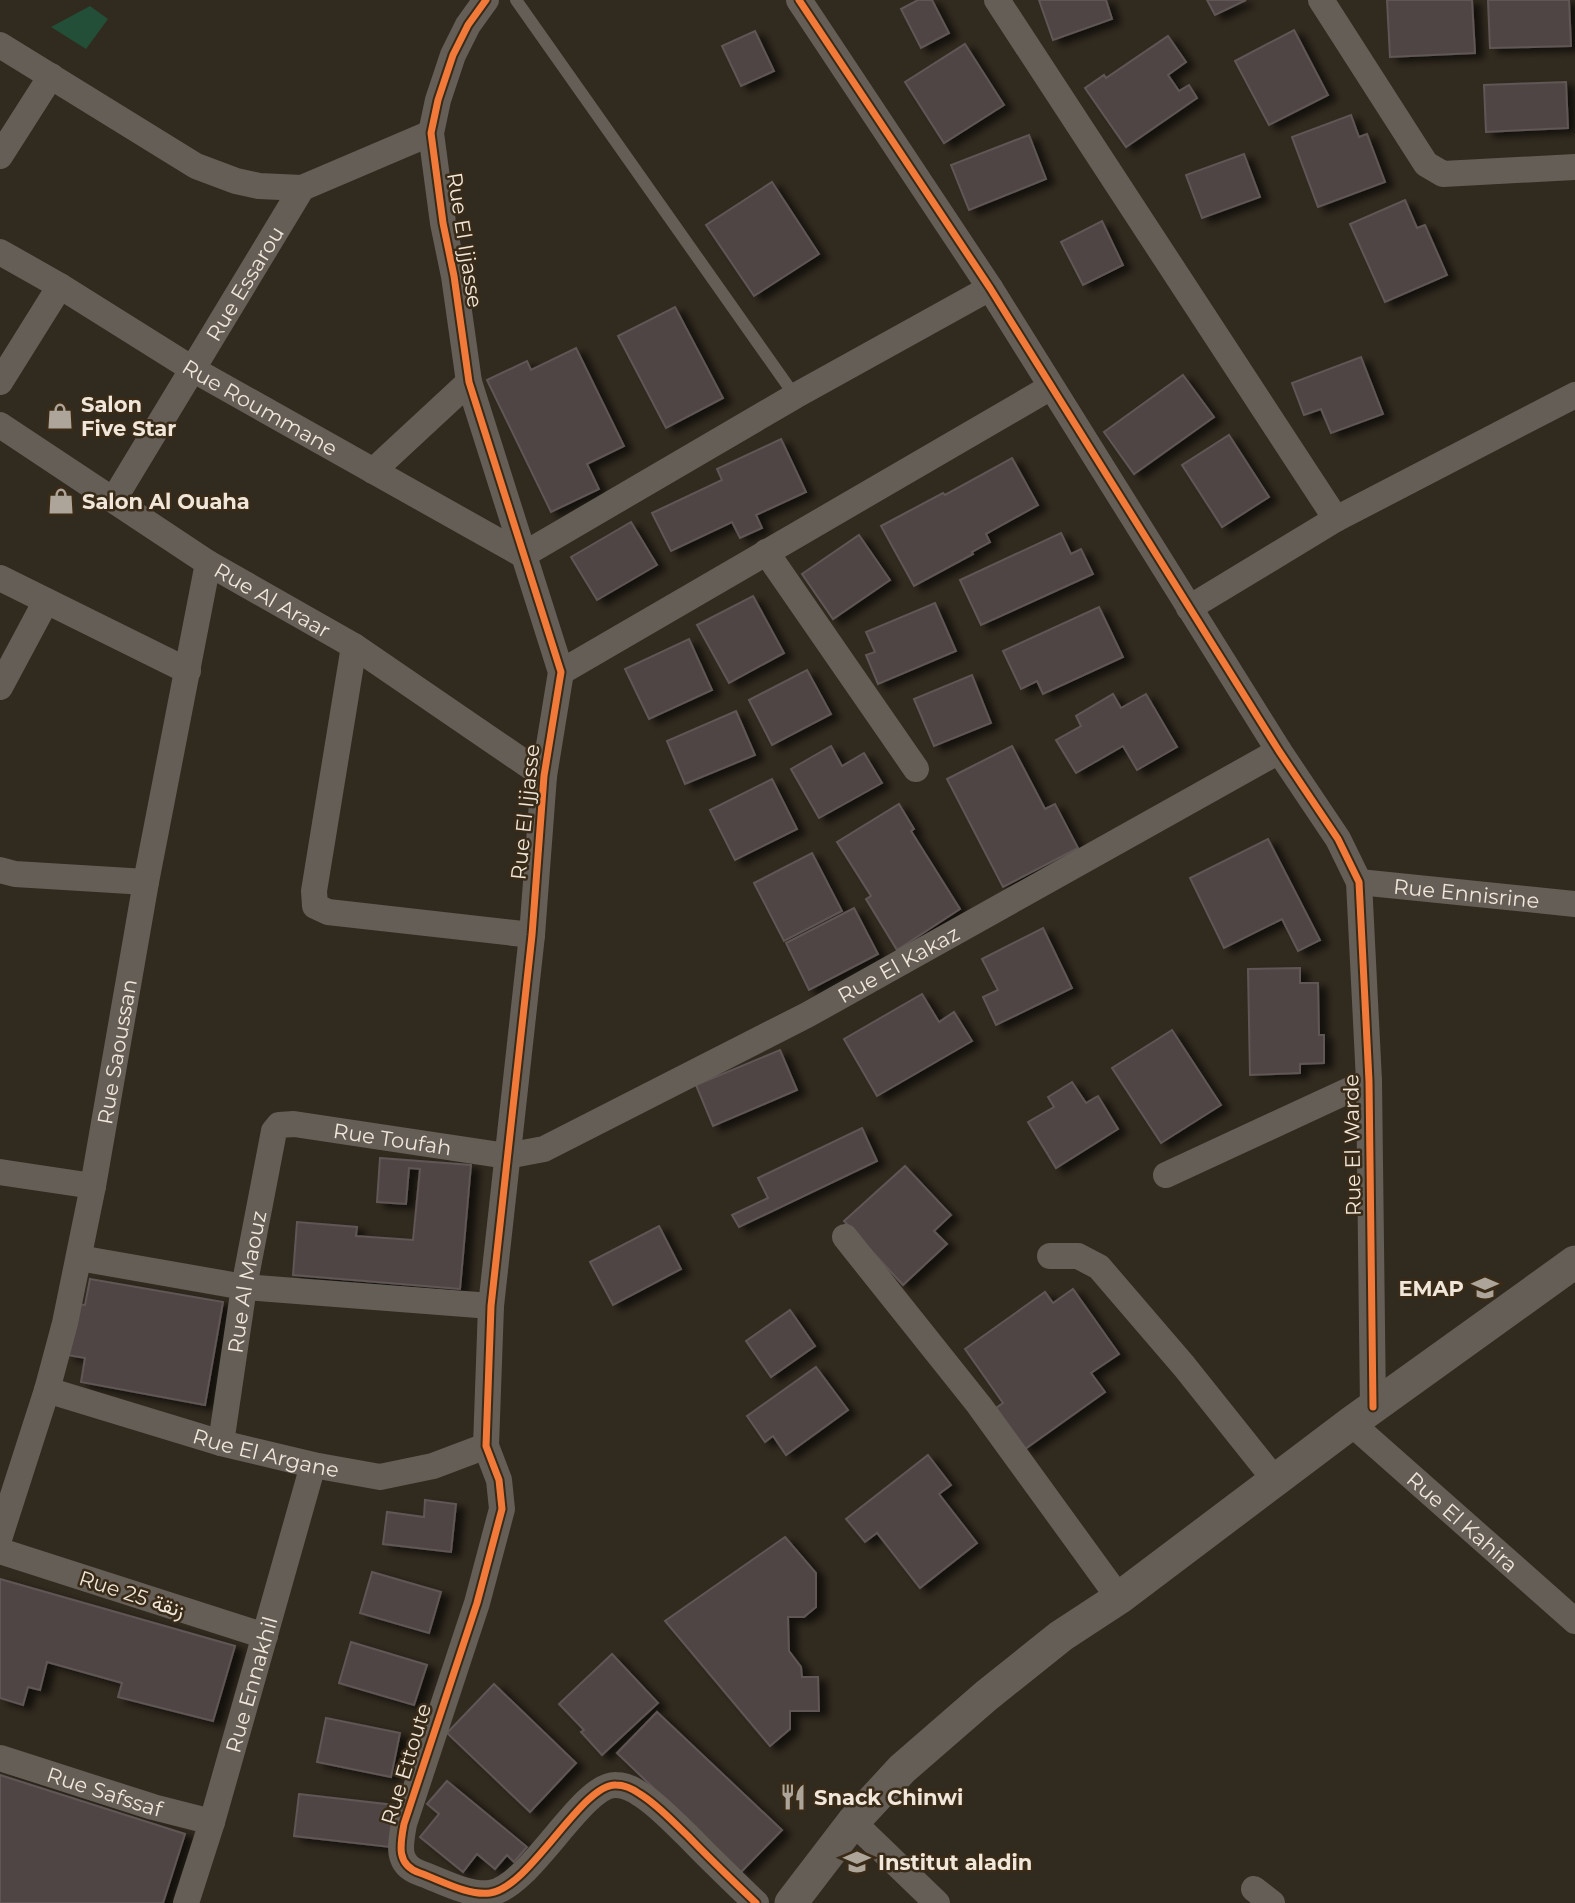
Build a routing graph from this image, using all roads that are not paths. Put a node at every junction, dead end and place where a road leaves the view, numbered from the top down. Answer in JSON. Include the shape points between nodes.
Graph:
{"nodes":[{"id":1,"x":486,"y":0,"type":"edge"},
{"id":2,"x":516,"y":0,"type":"edge"},
{"id":3,"x":799,"y":0,"type":"edge"},
{"id":4,"x":997,"y":0,"type":"edge"},
{"id":5,"x":1321,"y":0,"type":"edge"},
{"id":6,"x":0,"y":45,"type":"edge"},
{"id":7,"x":51,"y":76,"type":"junction"},
{"id":8,"x":431,"y":133,"type":"junction"},
{"id":9,"x":0,"y":156,"type":"edge"},
{"id":10,"x":1575,"y":167,"type":"edge"},
{"id":11,"x":302,"y":188,"type":"junction"},
{"id":12,"x":0,"y":252,"type":"edge"},
{"id":13,"x":60,"y":286,"type":"junction"},
{"id":14,"x":990,"y":288,"type":"junction"},
{"id":15,"x":194,"y":370,"type":"junction"},
{"id":16,"x":0,"y":382,"type":"edge"},
{"id":17,"x":469,"y":382,"type":"junction"},
{"id":18,"x":1051,"y":387,"type":"junction"},
{"id":19,"x":1575,"y":395,"type":"edge"},
{"id":20,"x":794,"y":396,"type":"junction"},
{"id":21,"x":0,"y":425,"type":"edge"},
{"id":22,"x":373,"y":471,"type":"junction"},
{"id":23,"x":114,"y":499,"type":"junction"},
{"id":24,"x":1336,"y":519,"type":"junction"},
{"id":25,"x":766,"y":552,"type":"junction"},
{"id":26,"x":523,"y":555,"type":"junction"},
{"id":27,"x":208,"y":563,"type":"junction"},
{"id":28,"x":0,"y":578,"type":"edge"},
{"id":29,"x":46,"y":601,"type":"junction"},
{"id":30,"x":1189,"y":608,"type":"junction"},
{"id":31,"x":355,"y":646,"type":"junction"},
{"id":32,"x":188,"y":671,"type":"junction"},
{"id":33,"x":561,"y":672,"type":"junction"},
{"id":34,"x":0,"y":687,"type":"edge"},
{"id":35,"x":1279,"y":751,"type":"junction"},
{"id":36,"x":916,"y":769,"type":"dead end"},
{"id":37,"x":544,"y":776,"type":"junction"},
{"id":38,"x":0,"y":870,"type":"edge"},
{"id":39,"x":146,"y":882,"type":"junction"},
{"id":40,"x":1359,"y":882,"type":"junction"},
{"id":41,"x":1575,"y":904,"type":"edge"},
{"id":42,"x":532,"y":935,"type":"junction"},
{"id":43,"x":1369,"y":1081,"type":"junction"},
{"id":44,"x":279,"y":1125,"type":"joint"},
{"id":45,"x":507,"y":1156,"type":"junction"},
{"id":46,"x":0,"y":1171,"type":"edge"},
{"id":47,"x":1166,"y":1175,"type":"dead end"},
{"id":48,"x":93,"y":1186,"type":"junction"},
{"id":49,"x":845,"y":1237,"type":"dead end"},
{"id":50,"x":1049,"y":1256,"type":"dead end"},
{"id":51,"x":79,"y":1258,"type":"junction"},
{"id":52,"x":1575,"y":1262,"type":"edge"},
{"id":53,"x":244,"y":1287,"type":"junction"},
{"id":54,"x":491,"y":1306,"type":"junction"},
{"id":55,"x":47,"y":1390,"type":"junction"},
{"id":56,"x":1362,"y":1415,"type":"junction"},
{"id":57,"x":220,"y":1443,"type":"junction"},
{"id":58,"x":486,"y":1446,"type":"junction"},
{"id":59,"x":313,"y":1465,"type":"junction"},
{"id":60,"x":1275,"y":1480,"type":"junction"},
{"id":61,"x":0,"y":1536,"type":"edge"},
{"id":62,"x":0,"y":1551,"type":"edge"},
{"id":63,"x":1119,"y":1598,"type":"junction"},
{"id":64,"x":1575,"y":1621,"type":"edge"},
{"id":65,"x":265,"y":1636,"type":"junction"},
{"id":66,"x":0,"y":1758,"type":"edge"},
{"id":67,"x":212,"y":1822,"type":"junction"},
{"id":68,"x":853,"y":1822,"type":"junction"},
{"id":69,"x":186,"y":1903,"type":"edge"},
{"id":70,"x":756,"y":1903,"type":"edge"},
{"id":71,"x":791,"y":1903,"type":"edge"},
{"id":72,"x":937,"y":1903,"type":"edge"}],
"edges":[{"from":1,"to":8,"type":"street","name":"Rue El Ijjasse","via":[[453,54]]},
{"from":2,"to":20,"type":"lane"},
{"from":3,"to":14,"type":"street"},
{"from":4,"to":24,"type":"street"},
{"from":5,"to":10,"type":"street","via":[[1426,164],[1443,174]]},
{"from":6,"to":7,"type":"street"},
{"from":7,"to":9,"type":"street"},
{"from":7,"to":11,"type":"street","via":[[196,166],[259,186]]},
{"from":8,"to":11,"type":"street"},
{"from":8,"to":17,"type":"street","name":"Rue El Ijjasse"},
{"from":11,"to":15,"type":"street","name":"Rue Essarou"},
{"from":12,"to":13,"type":"street","name":"Rue Roummane"},
{"from":13,"to":15,"type":"street","name":"Rue Roummane"},
{"from":13,"to":16,"type":"street"},
{"from":14,"to":18,"type":"street"},
{"from":14,"to":20,"type":"street"},
{"from":15,"to":22,"type":"street","name":"Rue Roummane"},
{"from":15,"to":23,"type":"street","name":"Rue Essarou"},
{"from":17,"to":22,"type":"street"},
{"from":17,"to":26,"type":"street","name":"Rue El Ijjasse"},
{"from":18,"to":25,"type":"street"},
{"from":18,"to":30,"type":"street"},
{"from":19,"to":24,"type":"street"},
{"from":20,"to":26,"type":"street"},
{"from":21,"to":23,"type":"street","name":"Rue Al Araar"},
{"from":22,"to":26,"type":"street","name":"Rue Roummane"},
{"from":23,"to":27,"type":"street","name":"Rue Al Araar"},
{"from":24,"to":30,"type":"street"},
{"from":25,"to":33,"type":"street"},
{"from":25,"to":36,"type":"street"},
{"from":26,"to":33,"type":"street","name":"Rue El Ijjasse"},
{"from":27,"to":31,"type":"street","name":"Rue Al Araar"},
{"from":27,"to":32,"type":"street","name":"Rue Saoussan"},
{"from":28,"to":29,"type":"street"},
{"from":29,"to":32,"type":"street"},
{"from":29,"to":34,"type":"street"},
{"from":30,"to":35,"type":"street"},
{"from":31,"to":37,"type":"street","name":"Rue Al Araar"},
{"from":31,"to":42,"type":"street","via":[[315,906],[328,912]]},
{"from":32,"to":39,"type":"street","name":"Rue Saoussan"},
{"from":33,"to":37,"type":"street","name":"Rue El Ijjasse"},
{"from":35,"to":40,"type":"street","via":[[1338,839]]},
{"from":35,"to":45,"type":"street","name":"Rue El Kakaz","via":[[807,1015],[544,1149]]},
{"from":37,"to":42,"type":"street","name":"Rue El Ijjasse"},
{"from":38,"to":39,"type":"street"},
{"from":39,"to":48,"type":"street","name":"Rue Saoussan"},
{"from":40,"to":41,"type":"street","name":"Rue Ennisrine"},
{"from":40,"to":43,"type":"street","name":"Rue El Warde"},
{"from":42,"to":45,"type":"street","name":"Rue El Ijjasse"},
{"from":43,"to":47,"type":"street"},
{"from":43,"to":56,"type":"street","name":"Rue El Warde"},
{"from":44,"to":45,"type":"street","name":"Rue Toufah"},
{"from":44,"to":53,"type":"street","name":"Rue Al Maouz","via":[[274,1131]]},
{"from":45,"to":54,"type":"street","name":"Rue El Ijjasse"},
{"from":46,"to":48,"type":"street"},
{"from":48,"to":51,"type":"street","name":"Rue Saoussan"},
{"from":49,"to":63,"type":"street","via":[[979,1405]]},
{"from":50,"to":60,"type":"street","via":[[1078,1256],[1099,1267]]},
{"from":51,"to":53,"type":"street"},
{"from":51,"to":55,"type":"street","name":"Rue Saoussan"},
{"from":52,"to":56,"type":"street"},
{"from":53,"to":54,"type":"street"},
{"from":53,"to":57,"type":"street","name":"Rue Al Maouz"},
{"from":54,"to":58,"type":"street","name":"Rue El Ijjasse"},
{"from":55,"to":57,"type":"street","name":"Rue El Argane"},
{"from":55,"to":61,"type":"street","name":"Rue Saoussan"},
{"from":56,"to":60,"type":"street"},
{"from":56,"to":64,"type":"street","name":"Rue El Kahira"},
{"from":57,"to":59,"type":"street","name":"Rue El Argane"},
{"from":58,"to":59,"type":"street","name":"Rue El Argane","via":[[433,1466],[380,1477]]},
{"from":58,"to":70,"type":"street","name":"Rue Ettoute","via":[[499,1480],[502,1509],[477,1603],[404,1824],[404,1863],[475,1892],[500,1891],[593,1794],[616,1785],[629,1787],[658,1808]]},
{"from":59,"to":65,"type":"street","name":"Rue Ennakhil"},
{"from":60,"to":63,"type":"street"},
{"from":62,"to":65,"type":"street","name":"Rue 25 زنقة"},
{"from":63,"to":68,"type":"street","via":[[1061,1636],[986,1696],[902,1769]]},
{"from":65,"to":67,"type":"street","name":"Rue Ennakhil"},
{"from":66,"to":67,"type":"street","name":"Rue Safssaf"},
{"from":67,"to":69,"type":"street","name":"Rue Ennakhil"},
{"from":68,"to":71,"type":"street"},
{"from":68,"to":72,"type":"street"}]}
